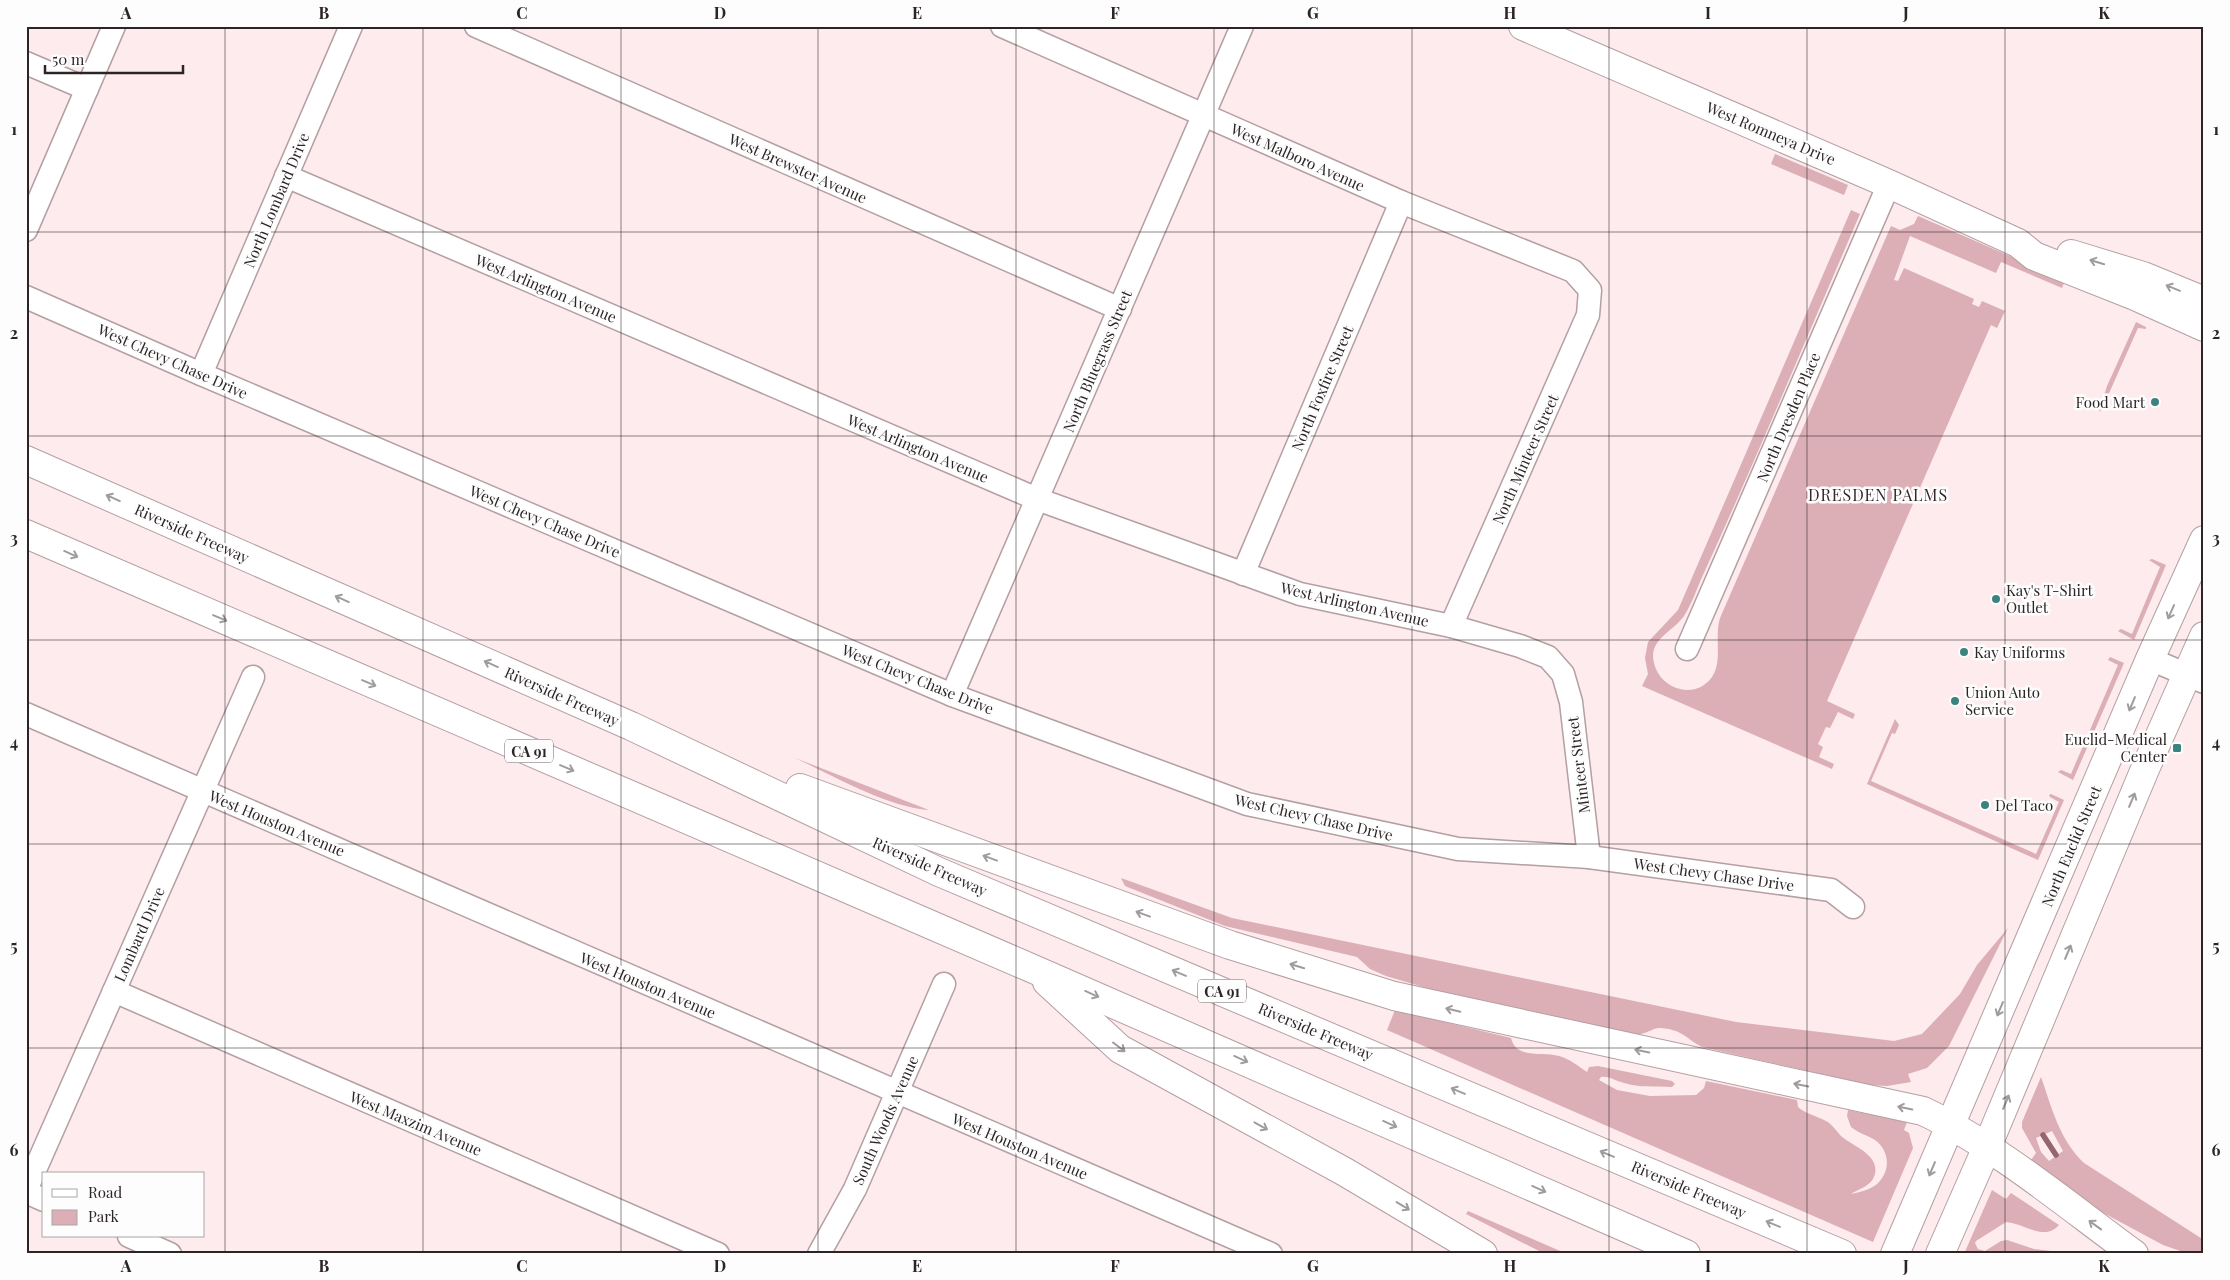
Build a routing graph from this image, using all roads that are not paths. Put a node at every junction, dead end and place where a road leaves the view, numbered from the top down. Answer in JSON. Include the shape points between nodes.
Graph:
{"nodes":[{"id":1,"x":114,"y":26,"type":"edge"},
{"id":2,"x":351,"y":26,"type":"edge"},
{"id":3,"x":476,"y":26,"type":"edge"},
{"id":4,"x":1002,"y":26,"type":"edge"},
{"id":5,"x":1242,"y":26,"type":"edge"},
{"id":6,"x":1523,"y":26,"type":"edge"},
{"id":7,"x":1562,"y":34,"type":"edge"},
{"id":8,"x":26,"y":63,"type":"edge"},
{"id":9,"x":87,"y":89,"type":"junction"},
{"id":10,"x":1204,"y":115,"type":"junction"},
{"id":11,"x":286,"y":176,"type":"junction"},
{"id":12,"x":1889,"y":184,"type":"junction"},
{"id":13,"x":1401,"y":202,"type":"junction"},
{"id":14,"x":26,"y":230,"type":"edge"},
{"id":15,"x":2018,"y":244,"type":"junction"},
{"id":16,"x":1590,"y":290,"type":"joint"},
{"id":17,"x":26,"y":297,"type":"edge"},
{"id":18,"x":2204,"y":301,"type":"edge"},
{"id":19,"x":1120,"y":309,"type":"junction"},
{"id":20,"x":2204,"y":327,"type":"edge"},
{"id":21,"x":201,"y":374,"type":"junction"},
{"id":22,"x":26,"y":460,"type":"edge"},
{"id":23,"x":1037,"y":499,"type":"junction"},
{"id":24,"x":26,"y":534,"type":"edge"},
{"id":25,"x":2204,"y":540,"type":"edge"},
{"id":26,"x":1243,"y":574,"type":"junction"},
{"id":27,"x":1451,"y":626,"type":"junction"},
{"id":28,"x":2204,"y":636,"type":"edge"},
{"id":29,"x":1687,"y":649,"type":"dead end"},
{"id":30,"x":2150,"y":659,"type":"junction"},
{"id":31,"x":1563,"y":674,"type":"joint"},
{"id":32,"x":253,"y":677,"type":"dead end"},
{"id":33,"x":2196,"y":678,"type":"edge"},
{"id":34,"x":952,"y":695,"type":"junction"},
{"id":35,"x":26,"y":714,"type":"edge"},
{"id":36,"x":631,"y":726,"type":"junction"},
{"id":37,"x":203,"y":791,"type":"junction"},
{"id":38,"x":1589,"y":857,"type":"junction"},
{"id":39,"x":1853,"y":907,"type":"dead end"},
{"id":40,"x":1031,"y":968,"type":"junction"},
{"id":41,"x":944,"y":984,"type":"dead end"},
{"id":42,"x":114,"y":991,"type":"junction"},
{"id":43,"x":898,"y":1093,"type":"junction"},
{"id":44,"x":1951,"y":1124,"type":"junction"},
{"id":45,"x":1987,"y":1147,"type":"junction"},
{"id":46,"x":26,"y":1191,"type":"edge"},
{"id":47,"x":42,"y":1199,"type":"edge"},
{"id":48,"x":134,"y":1238,"type":"edge"},
{"id":49,"x":1830,"y":1249,"type":"edge"},
{"id":50,"x":170,"y":1254,"type":"edge"},
{"id":51,"x":718,"y":1254,"type":"edge"},
{"id":52,"x":819,"y":1254,"type":"edge"},
{"id":53,"x":1271,"y":1254,"type":"edge"},
{"id":54,"x":1483,"y":1254,"type":"edge"},
{"id":55,"x":1686,"y":1254,"type":"edge"},
{"id":56,"x":1896,"y":1254,"type":"edge"},
{"id":57,"x":1940,"y":1254,"type":"edge"},
{"id":58,"x":2134,"y":1254,"type":"edge"}],
"edges":[{"from":1,"to":9,"type":"street"},
{"from":2,"to":11,"type":"street","name":"North Lombard Drive"},
{"from":3,"to":19,"type":"street","name":"West Brewster Avenue"},
{"from":4,"to":10,"type":"street","name":"West Malboro Avenue"},
{"from":5,"to":10,"type":"street","name":"North Bluegrass Street"},
{"from":6,"to":7,"type":"main road","name":"West Romneya Drive"},
{"from":7,"to":12,"type":"main road","name":"West Romneya Drive"},
{"from":8,"to":9,"type":"street"},
{"from":9,"to":14,"type":"street"},
{"from":10,"to":13,"type":"street","name":"West Malboro Avenue"},
{"from":10,"to":19,"type":"street","name":"North Bluegrass Street"},
{"from":11,"to":21,"type":"street","name":"North Lombard Drive"},
{"from":11,"to":23,"type":"street","name":"West Arlington Avenue"},
{"from":12,"to":15,"type":"main road","name":"West Romneya Drive"},
{"from":12,"to":29,"type":"street","name":"North Dresden Place"},
{"from":13,"to":16,"type":"street","name":"West Malboro Avenue","via":[[1573,271]]},
{"from":13,"to":26,"type":"street","name":"North Foxfire Street"},
{"from":18,"to":15,"type":"main road","name":"West Romneya Drive","one_way":true,"via":[[2093,260],[2038,245]]},
{"from":15,"to":20,"type":"main road","name":"West Romneya Drive","via":[[2034,256]]},
{"from":16,"to":27,"type":"street","name":"North Minteer Street","via":[[1588,315]]},
{"from":17,"to":21,"type":"street","name":"West Chevy Chase Drive"},
{"from":19,"to":23,"type":"street","name":"North Bluegrass Street"},
{"from":21,"to":34,"type":"street","name":"West Chevy Chase Drive"},
{"from":36,"to":22,"type":"main road","name":"Riverside Freeway","number":"CA 91","one_way":true},
{"from":23,"to":26,"type":"street","name":"West Arlington Avenue"},
{"from":23,"to":34,"type":"street","name":"North Bluegrass Street"},
{"from":24,"to":40,"type":"main road","number":"CA 91","one_way":true},
{"from":25,"to":30,"type":"main road","name":"North Euclid Street","one_way":true},
{"from":26,"to":27,"type":"street","name":"West Arlington Avenue","via":[[1300,594]]},
{"from":27,"to":31,"type":"street","name":"West Arlington Avenue","via":[[1548,657]]},
{"from":28,"to":33,"type":"main road"},
{"from":30,"to":33,"type":"street"},
{"from":30,"to":44,"type":"main road","name":"North Euclid Street","one_way":true},
{"from":31,"to":38,"type":"street","name":"Minteer Street","via":[[1571,702]]},
{"from":32,"to":37,"type":"street","name":"Lombard Drive"},
{"from":45,"to":33,"type":"main road","one_way":true,"via":[[2145,768]]},
{"from":34,"to":38,"type":"street","name":"West Chevy Chase Drive","via":[[1247,804],[1458,850]]},
{"from":35,"to":37,"type":"street","name":"West Houston Avenue"},
{"from":44,"to":36,"type":"main road","one_way":true,"via":[[1923,1111],[1394,996],[1230,945]]},
{"from":49,"to":36,"type":"main road","name":"Riverside Freeway","number":"CA 91","one_way":true,"via":[[940,872]]},
{"from":37,"to":42,"type":"street","name":"Lombard Drive"},
{"from":37,"to":43,"type":"street","name":"West Houston Avenue"},
{"from":38,"to":39,"type":"street","name":"West Chevy Chase Drive","via":[[1831,890]]},
{"from":40,"to":54,"type":"main road","one_way":true,"via":[[1120,1049],[1345,1172]]},
{"from":40,"to":55,"type":"main road","number":"CA 91","one_way":true},
{"from":41,"to":43,"type":"street","name":"South Woods Avenue"},
{"from":42,"to":46,"type":"street","name":"Lombard Drive"},
{"from":42,"to":51,"type":"street","name":"West Maxzim Avenue"},
{"from":43,"to":52,"type":"street","name":"South Woods Avenue","via":[[855,1189]]},
{"from":43,"to":53,"type":"street","name":"West Houston Avenue"},
{"from":44,"to":45,"type":"main road"},
{"from":44,"to":56,"type":"main road","name":"North Euclid Street","one_way":true},
{"from":45,"to":57,"type":"main road"},
{"from":58,"to":45,"type":"main road","one_way":true},
{"from":46,"to":47,"type":"street"},
{"from":48,"to":50,"type":"street"}]}
